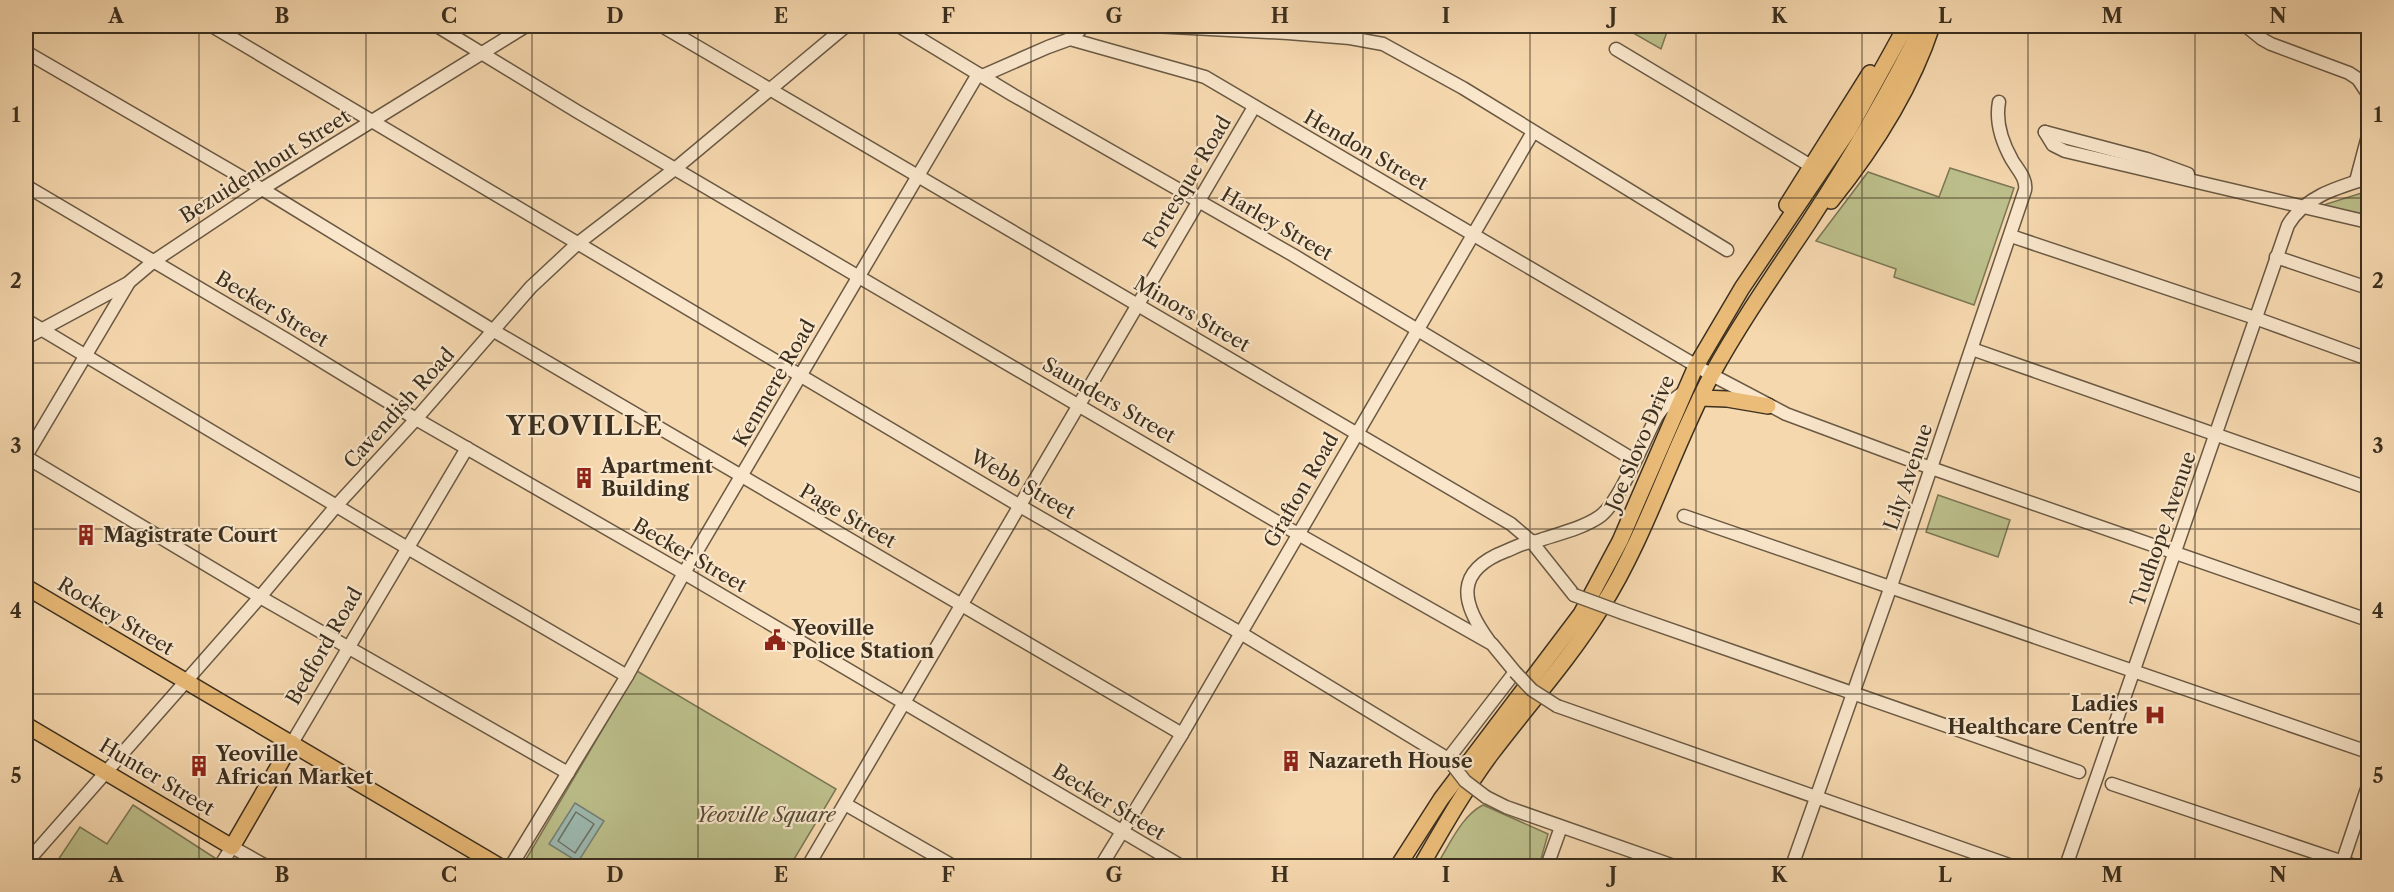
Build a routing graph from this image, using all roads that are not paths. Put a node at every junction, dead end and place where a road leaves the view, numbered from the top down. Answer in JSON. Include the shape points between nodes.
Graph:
{"nodes":[{"id":1,"x":212,"y":26,"type":"edge"},
{"id":2,"x":437,"y":26,"type":"edge"},
{"id":3,"x":526,"y":26,"type":"edge"},
{"id":4,"x":662,"y":26,"type":"edge"},
{"id":5,"x":846,"y":26,"type":"edge"},
{"id":6,"x":899,"y":26,"type":"edge"},
{"id":7,"x":1084,"y":26,"type":"edge"},
{"id":8,"x":1153,"y":26,"type":"edge"},
{"id":9,"x":1899,"y":26,"type":"edge"},
{"id":10,"x":1906,"y":26,"type":"edge"},
{"id":11,"x":1922,"y":26,"type":"edge"},
{"id":12,"x":1932,"y":26,"type":"edge"},
{"id":13,"x":2246,"y":26,"type":"edge"},
{"id":14,"x":1243,"y":28,"type":"edge"},
{"id":15,"x":1070,"y":39,"type":"junction"},
{"id":16,"x":1616,"y":49,"type":"dead end"},
{"id":17,"x":26,"y":52,"type":"edge"},
{"id":18,"x":483,"y":53,"type":"junction"},
{"id":19,"x":980,"y":75,"type":"junction"},
{"id":20,"x":771,"y":90,"type":"junction"},
{"id":21,"x":2368,"y":94,"type":"edge"},
{"id":22,"x":1999,"y":102,"type":"dead end"},
{"id":23,"x":1254,"y":107,"type":"junction"},
{"id":24,"x":374,"y":121,"type":"junction"},
{"id":25,"x":1533,"y":132,"type":"junction"},
{"id":26,"x":2368,"y":136,"type":"edge"},
{"id":27,"x":676,"y":168,"type":"junction"},
{"id":28,"x":1816,"y":168,"type":"junction"},
{"id":29,"x":918,"y":177,"type":"junction"},
{"id":30,"x":2362,"y":179,"type":"edge"},
{"id":31,"x":26,"y":186,"type":"edge"},
{"id":32,"x":2214,"y":186,"type":"junction"},
{"id":33,"x":262,"y":189,"type":"junction"},
{"id":34,"x":1198,"y":201,"type":"junction"},
{"id":35,"x":2302,"y":207,"type":"junction"},
{"id":36,"x":1811,"y":219,"type":"junction"},
{"id":37,"x":2368,"y":222,"type":"edge"},
{"id":38,"x":1474,"y":236,"type":"junction"},
{"id":39,"x":2011,"y":236,"type":"junction"},
{"id":40,"x":577,"y":244,"type":"junction"},
{"id":41,"x":1727,"y":250,"type":"dead end"},
{"id":42,"x":2276,"y":257,"type":"junction"},
{"id":43,"x":154,"y":261,"type":"junction"},
{"id":44,"x":859,"y":277,"type":"junction"},
{"id":45,"x":128,"y":282,"type":"junction"},
{"id":46,"x":2368,"y":288,"type":"edge"},
{"id":47,"x":1138,"y":305,"type":"junction"},
{"id":48,"x":2255,"y":318,"type":"junction"},
{"id":49,"x":26,"y":320,"type":"edge"},
{"id":50,"x":41,"y":329,"type":"junction"},
{"id":51,"x":1417,"y":330,"type":"junction"},
{"id":52,"x":494,"y":331,"type":"junction"},
{"id":53,"x":26,"y":338,"type":"edge"},
{"id":54,"x":1972,"y":349,"type":"junction"},
{"id":55,"x":84,"y":354,"type":"junction"},
{"id":56,"x":2368,"y":359,"type":"edge"},
{"id":57,"x":1696,"y":366,"type":"junction"},
{"id":58,"x":802,"y":375,"type":"junction"},
{"id":59,"x":1712,"y":375,"type":"junction"},
{"id":60,"x":1685,"y":390,"type":"junction"},
{"id":61,"x":1700,"y":398,"type":"junction"},
{"id":62,"x":1080,"y":406,"type":"junction"},
{"id":63,"x":1768,"y":406,"type":"junction"},
{"id":64,"x":416,"y":419,"type":"junction"},
{"id":65,"x":1357,"y":433,"type":"junction"},
{"id":66,"x":2215,"y":434,"type":"junction"},
{"id":67,"x":466,"y":448,"type":"junction"},
{"id":68,"x":26,"y":456,"type":"edge"},
{"id":69,"x":1634,"y":460,"type":"junction"},
{"id":70,"x":1931,"y":468,"type":"junction"},
{"id":71,"x":743,"y":476,"type":"junction"},
{"id":72,"x":2368,"y":488,"type":"edge"},
{"id":73,"x":337,"y":505,"type":"junction"},
{"id":74,"x":1020,"y":506,"type":"junction"},
{"id":75,"x":1684,"y":516,"type":"dead end"},
{"id":76,"x":1298,"y":534,"type":"junction"},
{"id":77,"x":1534,"y":542,"type":"junction"},
{"id":78,"x":407,"y":546,"type":"junction"},
{"id":79,"x":2175,"y":553,"type":"junction"},
{"id":80,"x":684,"y":573,"type":"junction"},
{"id":81,"x":1891,"y":586,"type":"junction"},
{"id":82,"x":26,"y":587,"type":"edge"},
{"id":83,"x":260,"y":597,"type":"junction"},
{"id":84,"x":961,"y":604,"type":"junction"},
{"id":85,"x":2368,"y":620,"type":"edge"},
{"id":86,"x":1239,"y":632,"type":"junction"},
{"id":87,"x":1488,"y":640,"type":"junction"},
{"id":88,"x":348,"y":647,"type":"junction"},
{"id":89,"x":2135,"y":670,"type":"junction"},
{"id":90,"x":1515,"y":672,"type":"junction"},
{"id":91,"x":627,"y":676,"type":"junction"},
{"id":92,"x":184,"y":681,"type":"junction"},
{"id":93,"x":1853,"y":694,"type":"junction"},
{"id":94,"x":903,"y":703,"type":"junction"},
{"id":95,"x":26,"y":725,"type":"edge"},
{"id":96,"x":1182,"y":734,"type":"junction"},
{"id":97,"x":292,"y":743,"type":"junction"},
{"id":98,"x":2368,"y":752,"type":"edge"},
{"id":99,"x":1448,"y":759,"type":"junction"},
{"id":100,"x":107,"y":772,"type":"junction"},
{"id":101,"x":2079,"y":772,"type":"dead end"},
{"id":102,"x":568,"y":773,"type":"junction"},
{"id":103,"x":2112,"y":784,"type":"dead end"},
{"id":104,"x":2368,"y":786,"type":"edge"},
{"id":105,"x":1815,"y":798,"type":"junction"},
{"id":106,"x":845,"y":804,"type":"junction"},
{"id":107,"x":1561,"y":827,"type":"junction"},
{"id":108,"x":1122,"y":831,"type":"junction"},
{"id":109,"x":232,"y":847,"type":"junction"},
{"id":110,"x":26,"y":860,"type":"edge"},
{"id":111,"x":2346,"y":865,"type":"edge"},
{"id":112,"x":220,"y":867,"type":"edge"},
{"id":113,"x":266,"y":867,"type":"edge"},
{"id":114,"x":499,"y":867,"type":"edge"},
{"id":115,"x":511,"y":867,"type":"edge"},
{"id":116,"x":808,"y":867,"type":"edge"},
{"id":117,"x":953,"y":867,"type":"edge"},
{"id":118,"x":1101,"y":867,"type":"edge"},
{"id":119,"x":1181,"y":867,"type":"edge"},
{"id":120,"x":1398,"y":867,"type":"edge"},
{"id":121,"x":1421,"y":867,"type":"edge"},
{"id":122,"x":1547,"y":867,"type":"edge"},
{"id":123,"x":1674,"y":867,"type":"edge"},
{"id":124,"x":1792,"y":867,"type":"edge"},
{"id":125,"x":2012,"y":867,"type":"edge"},
{"id":126,"x":2066,"y":867,"type":"edge"}],
"edges":[{"from":1,"to":24,"type":"street","name":"Webb Street"},
{"from":2,"to":18,"type":"street","name":"Saunders Street"},
{"from":3,"to":18,"type":"street","name":"Bezuidenhout Street"},
{"from":4,"to":20,"type":"street","name":"Minors Street"},
{"from":5,"to":20,"type":"street","name":"Cavendish Road"},
{"from":6,"to":19,"type":"street","name":"Harley Street"},
{"from":7,"to":15,"type":"street"},
{"from":8,"to":14,"type":"street"},
{"from":9,"to":28,"type":"main road"},
{"from":10,"to":28,"type":"main road","name":"Joe Slovo Drive","via":[[1861,108]]},
{"from":11,"to":36,"type":"main road","name":"Joe Slovo Drive","via":[[1889,90]]},
{"from":12,"to":36,"type":"main road","via":[[1915,70],[1871,148],[1831,202]]},
{"from":13,"to":21,"type":"street","via":[[2271,44],[2349,73]]},
{"from":14,"to":25,"type":"street","via":[[1383,44]]},
{"from":15,"to":19,"type":"street"},
{"from":15,"to":23,"type":"street","name":"Hendon Street","via":[[1205,76]]},
{"from":16,"to":28,"type":"street"},
{"from":17,"to":33,"type":"street","name":"Page Street"},
{"from":18,"to":24,"type":"street","name":"Bezuidenhout Street"},
{"from":18,"to":27,"type":"street","name":"Saunders Street"},
{"from":19,"to":29,"type":"street","name":"Kenmere Road"},
{"from":19,"to":34,"type":"street","name":"Harley Street"},
{"from":20,"to":27,"type":"street","name":"Cavendish Road"},
{"from":20,"to":29,"type":"street","name":"Minors Street"},
{"from":22,"to":39,"type":"street","name":"Lily Avenue","via":[[1998,128],[2026,185]]},
{"from":23,"to":34,"type":"street","name":"Fortesque Road"},
{"from":23,"to":38,"type":"street","name":"Hendon Street"},
{"from":24,"to":33,"type":"street","name":"Bezuidenhout Street"},
{"from":24,"to":40,"type":"street","name":"Webb Street"},
{"from":25,"to":38,"type":"street","name":"Grafton Road"},
{"from":25,"to":41,"type":"street"},
{"from":26,"to":30,"type":"street"},
{"from":27,"to":40,"type":"street","name":"Cavendish Road"},
{"from":27,"to":44,"type":"street","name":"Saunders Street"},
{"from":28,"to":57,"type":"main road","name":"Joe Slovo Drive"},
{"from":29,"to":44,"type":"street","name":"Kenmere Road"},
{"from":29,"to":47,"type":"street","name":"Minors Street"},
{"from":30,"to":35,"type":"street"},
{"from":31,"to":43,"type":"street","name":"Becker Street"},
{"from":32,"to":32,"type":"street","via":[[2065,151],[2053,145],[2045,132],[2147,159]]},
{"from":32,"to":35,"type":"street"},
{"from":33,"to":43,"type":"street","name":"Bezuidenhout Street"},
{"from":33,"to":52,"type":"street","name":"Page Street"},
{"from":34,"to":47,"type":"street","name":"Fortesque Road"},
{"from":34,"to":51,"type":"street","name":"Harley Street"},
{"from":35,"to":37,"type":"street"},
{"from":35,"to":42,"type":"street","name":"Tudhope Avenue","via":[[2288,225]]},
{"from":36,"to":59,"type":"main road","name":"Joe Slovo Drive"},
{"from":38,"to":51,"type":"street","name":"Grafton Road"},
{"from":38,"to":57,"type":"street","name":"Hendon Street"},
{"from":39,"to":48,"type":"street"},
{"from":39,"to":54,"type":"street","name":"Lily Avenue"},
{"from":40,"to":52,"type":"street","name":"Cavendish Road","via":[[531,287]]},
{"from":40,"to":58,"type":"street","name":"Webb Street"},
{"from":42,"to":46,"type":"street"},
{"from":42,"to":48,"type":"street","name":"Tudhope Avenue"},
{"from":43,"to":45,"type":"street","name":"Bezuidenhout Street"},
{"from":43,"to":64,"type":"street","name":"Becker Street"},
{"from":44,"to":58,"type":"street","name":"Kenmere Road"},
{"from":44,"to":62,"type":"street","name":"Saunders Street"},
{"from":45,"to":50,"type":"street","name":"Bezuidenhout Street"},
{"from":45,"to":55,"type":"street"},
{"from":47,"to":62,"type":"street","name":"Fortesque Road"},
{"from":47,"to":65,"type":"street","name":"Minors Street"},
{"from":48,"to":56,"type":"street"},
{"from":48,"to":66,"type":"street","name":"Tudhope Avenue"},
{"from":49,"to":50,"type":"street"},
{"from":50,"to":53,"type":"street","name":"Bezuidenhout Street"},
{"from":50,"to":55,"type":"street"},
{"from":51,"to":65,"type":"street","name":"Grafton Road"},
{"from":51,"to":69,"type":"street","name":"Harley Street"},
{"from":52,"to":64,"type":"street","name":"Cavendish Road"},
{"from":52,"to":71,"type":"street","name":"Page Street"},
{"from":54,"to":66,"type":"street"},
{"from":54,"to":70,"type":"street","name":"Lily Avenue"},
{"from":55,"to":68,"type":"street"},
{"from":55,"to":73,"type":"street"},
{"from":57,"to":59,"type":"street","name":"Hendon Street"},
{"from":57,"to":60,"type":"main road","name":"Joe Slovo Drive"},
{"from":58,"to":71,"type":"street","name":"Kenmere Road"},
{"from":58,"to":74,"type":"street","name":"Webb Street"},
{"from":59,"to":61,"type":"main road","name":"Joe Slovo Drive"},
{"from":59,"to":63,"type":"street","name":"Hendon Street"},
{"from":60,"to":69,"type":"street","via":[[1663,408]]},
{"from":60,"to":120,"type":"main road","name":"Joe Slovo Drive","via":[[1620,542],[1581,614],[1441,799]]},
{"from":61,"to":63,"type":"main road"},
{"from":61,"to":121,"type":"main road","name":"Joe Slovo Drive","via":[[1657,501],[1607,598],[1580,640],[1484,765]]},
{"from":62,"to":74,"type":"street","name":"Fortesque Road"},
{"from":62,"to":76,"type":"street","name":"Saunders Street"},
{"from":63,"to":70,"type":"street","name":"Hendon Street"},
{"from":64,"to":67,"type":"street","name":"Becker Street"},
{"from":64,"to":73,"type":"street","name":"Cavendish Road"},
{"from":65,"to":76,"type":"street","name":"Grafton Road"},
{"from":65,"to":77,"type":"street","name":"Minors Street","via":[[1511,524]]},
{"from":66,"to":72,"type":"street"},
{"from":66,"to":79,"type":"street","name":"Tudhope Avenue"},
{"from":67,"to":78,"type":"street","name":"Bedford Road"},
{"from":67,"to":80,"type":"street","name":"Becker Street"},
{"from":68,"to":83,"type":"street"},
{"from":69,"to":77,"type":"street","via":[[1614,499],[1600,516]]},
{"from":70,"to":79,"type":"street","name":"Hendon Street"},
{"from":70,"to":81,"type":"street","name":"Lily Avenue"},
{"from":71,"to":80,"type":"street","name":"Kenmere Road"},
{"from":71,"to":84,"type":"street","name":"Page Street"},
{"from":73,"to":78,"type":"street"},
{"from":73,"to":83,"type":"street","name":"Cavendish Road"},
{"from":74,"to":84,"type":"street","name":"Fortesque Road"},
{"from":74,"to":86,"type":"street","name":"Webb Street"},
{"from":75,"to":81,"type":"street"},
{"from":76,"to":86,"type":"street","name":"Grafton Road"},
{"from":76,"to":87,"type":"street","name":"Saunders Street"},
{"from":77,"to":87,"type":"street","via":[[1488,568],[1477,579],[1474,596]]},
{"from":77,"to":93,"type":"street","name":"Minors Street","bridge":true,"via":[[1574,595]]},
{"from":78,"to":88,"type":"street","name":"Bedford Road"},
{"from":78,"to":91,"type":"street"},
{"from":79,"to":85,"type":"street","name":"Hendon Street"},
{"from":79,"to":89,"type":"street","name":"Tudhope Avenue"},
{"from":80,"to":91,"type":"street","name":"Kenmere Road"},
{"from":80,"to":94,"type":"street","name":"Becker Street"},
{"from":81,"to":89,"type":"street"},
{"from":81,"to":93,"type":"street","name":"Lily Avenue"},
{"from":82,"to":92,"type":"main road","name":"Rockey Street"},
{"from":83,"to":88,"type":"street"},
{"from":83,"to":92,"type":"street","name":"Cavendish Road"},
{"from":84,"to":94,"type":"street","name":"Fortesque Road"},
{"from":84,"to":96,"type":"street","name":"Page Street"},
{"from":86,"to":96,"type":"street","name":"Grafton Road"},
{"from":86,"to":99,"type":"street","name":"Webb Street"},
{"from":87,"to":90,"type":"street","name":"Saunders Street"},
{"from":88,"to":97,"type":"street","name":"Bedford Road"},
{"from":88,"to":102,"type":"street"},
{"from":89,"to":98,"type":"street"},
{"from":89,"to":126,"type":"street","name":"Tudhope Avenue"},
{"from":90,"to":99,"type":"street"},
{"from":90,"to":105,"type":"street","name":"Saunders Street","bridge":true,"via":[[1532,690],[1557,706]]},
{"from":91,"to":102,"type":"street","name":"Kenmere Road"},
{"from":92,"to":97,"type":"main road","name":"Rockey Street"},
{"from":92,"to":100,"type":"street","name":"Cavendish Road"},
{"from":93,"to":101,"type":"street"},
{"from":93,"to":105,"type":"street","name":"Lily Avenue"},
{"from":94,"to":106,"type":"street","name":"Fortesque Road"},
{"from":94,"to":108,"type":"street","name":"Becker Street"},
{"from":95,"to":100,"type":"main road","name":"Hunter Street"},
{"from":96,"to":108,"type":"street","name":"Grafton Road"},
{"from":97,"to":109,"type":"main road","name":"Bedford Road"},
{"from":97,"to":114,"type":"main road","name":"Rockey Street"},
{"from":99,"to":107,"type":"street","name":"Webb Street","bridge":true,"via":[[1465,781],[1486,797]]},
{"from":100,"to":109,"type":"main road","name":"Hunter Street"},
{"from":100,"to":110,"type":"street","name":"Cavendish Road"},
{"from":102,"to":115,"type":"street","name":"Kenmere Road"},
{"from":103,"to":111,"type":"street"},
{"from":104,"to":111,"type":"street"},
{"from":105,"to":124,"type":"street","name":"Lily Avenue"},
{"from":105,"to":125,"type":"street","name":"Saunders Street"},
{"from":106,"to":116,"type":"street","name":"Fortesque Road"},
{"from":106,"to":117,"type":"street"},
{"from":107,"to":122,"type":"street"},
{"from":107,"to":123,"type":"street","name":"Webb Street"},
{"from":108,"to":118,"type":"street","name":"Grafton Road"},
{"from":108,"to":119,"type":"street","name":"Becker Street"},
{"from":109,"to":112,"type":"street","name":"Bedford Road"},
{"from":109,"to":113,"type":"street","name":"Hunter Street"}]}
